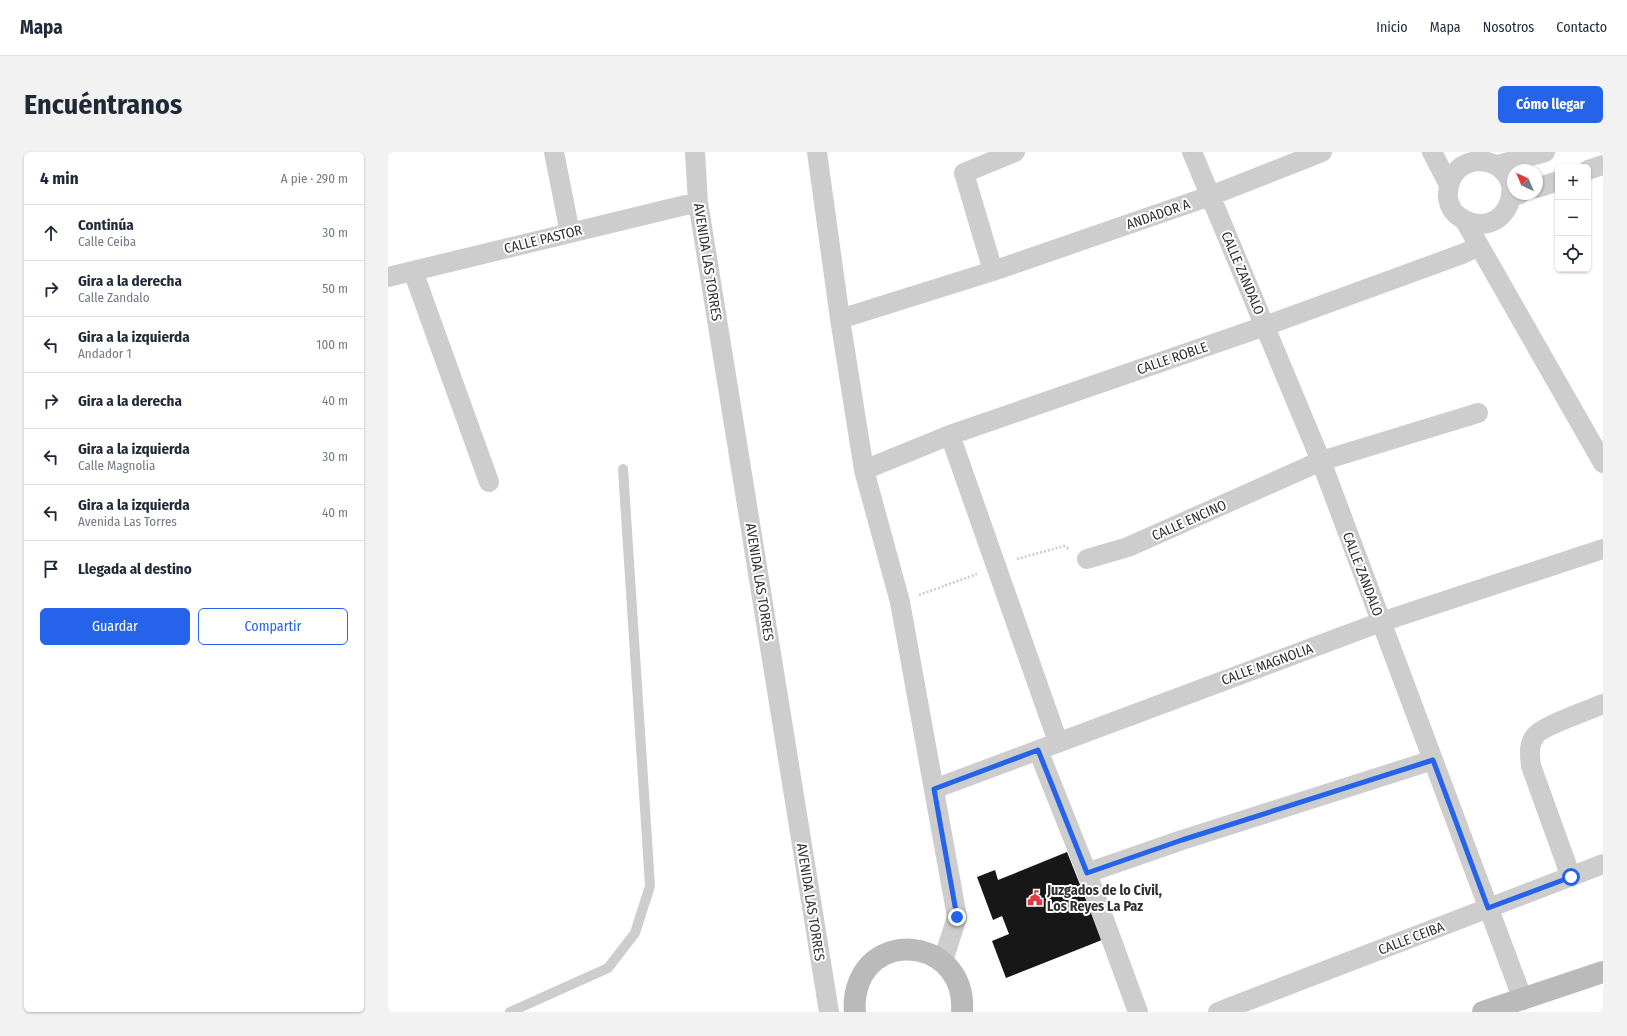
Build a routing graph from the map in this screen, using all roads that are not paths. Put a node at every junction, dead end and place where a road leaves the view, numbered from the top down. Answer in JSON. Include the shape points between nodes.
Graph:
{"nodes":[{"id":1,"x":554,"y":152,"type":"edge"},
{"id":2,"x":695,"y":152,"type":"edge"},
{"id":3,"x":817,"y":152,"type":"edge"},
{"id":4,"x":1016,"y":152,"type":"edge"},
{"id":5,"x":1192,"y":152,"type":"edge"},
{"id":6,"x":1322,"y":152,"type":"edge"},
{"id":7,"x":1432,"y":152,"type":"edge"},
{"id":8,"x":1545,"y":152,"type":"edge"},
{"id":9,"x":1603,"y":165,"type":"edge"},
{"id":10,"x":1498,"y":166,"type":"junction"},
{"id":11,"x":1591,"y":169,"type":"edge"},
{"id":12,"x":1507,"y":174,"type":"edge"},
{"id":13,"x":1448,"y":182,"type":"junction"},
{"id":14,"x":1555,"y":182,"type":"edge"},
{"id":15,"x":1543,"y":186,"type":"edge"},
{"id":16,"x":1210,"y":196,"type":"junction"},
{"id":17,"x":1513,"y":200,"type":"edge"},
{"id":18,"x":698,"y":202,"type":"junction"},
{"id":19,"x":1465,"y":221,"type":"junction"},
{"id":20,"x":570,"y":233,"type":"junction"},
{"id":21,"x":1479,"y":246,"type":"junction"},
{"id":22,"x":412,"y":271,"type":"junction"},
{"id":23,"x":993,"y":271,"type":"junction"},
{"id":24,"x":388,"y":277,"type":"edge"},
{"id":25,"x":840,"y":319,"type":"junction"},
{"id":26,"x":1265,"y":326,"type":"junction"},
{"id":27,"x":1478,"y":414,"type":"dead end"},
{"id":28,"x":950,"y":435,"type":"junction"},
{"id":29,"x":1321,"y":461,"type":"junction"},
{"id":30,"x":1603,"y":463,"type":"edge"},
{"id":31,"x":623,"y":469,"type":"dead end"},
{"id":32,"x":864,"y":470,"type":"junction"},
{"id":33,"x":488,"y":482,"type":"dead end"},
{"id":34,"x":1603,"y":549,"type":"edge"},
{"id":35,"x":1087,"y":559,"type":"road end"},
{"id":36,"x":1381,"y":622,"type":"junction"},
{"id":37,"x":1603,"y":704,"type":"edge"},
{"id":38,"x":1058,"y":742,"type":"junction"},
{"id":39,"x":1038,"y":750,"type":"junction"},
{"id":40,"x":1433,"y":760,"type":"junction"},
{"id":41,"x":934,"y":789,"type":"junction"},
{"id":42,"x":1603,"y":864,"type":"edge"},
{"id":43,"x":1087,"y":873,"type":"junction"},
{"id":44,"x":1571,"y":877,"type":"junction"},
{"id":45,"x":1488,"y":908,"type":"junction"},
{"id":46,"x":943,"y":961,"type":"junction"},
{"id":47,"x":1603,"y":972,"type":"edge"},
{"id":48,"x":1523,"y":1000,"type":"junction"},
{"id":49,"x":510,"y":1012,"type":"edge"},
{"id":50,"x":829,"y":1012,"type":"edge"},
{"id":51,"x":856,"y":1012,"type":"edge"},
{"id":52,"x":962,"y":1012,"type":"edge"},
{"id":53,"x":1138,"y":1012,"type":"edge"},
{"id":54,"x":1218,"y":1012,"type":"edge"},
{"id":55,"x":1483,"y":1012,"type":"edge"}],
"edges":[{"from":1,"to":20,"type":"street"},
{"from":2,"to":18,"type":"street","name":"AVENIDA LAS TORRES"},
{"from":3,"to":25,"type":"street"},
{"from":4,"to":23,"type":"street","via":[[964,173]]},
{"from":5,"to":16,"type":"street","name":"CALLE ZANDALO"},
{"from":6,"to":16,"type":"street","name":"ANDADOR A"},
{"from":7,"to":13,"type":"street"},
{"from":8,"to":10,"type":"street"},
{"from":9,"to":11,"type":"street"},
{"from":10,"to":12,"type":"street"},
{"from":10,"to":13,"type":"street","via":[[1484,160],[1469,161],[1456,169]]},
{"from":13,"to":19,"type":"street","via":[[1447,197],[1453,211]]},
{"from":14,"to":15,"type":"street"},
{"from":16,"to":23,"type":"street","name":"ANDADOR A"},
{"from":16,"to":26,"type":"street","name":"CALLE ZANDALO"},
{"from":17,"to":19,"type":"street","via":[[1494,221],[1479,225]]},
{"from":18,"to":20,"type":"street","name":"CALLE PASTOR"},
{"from":18,"to":50,"type":"street","name":"AVENIDA LAS TORRES"},
{"from":19,"to":21,"type":"street"},
{"from":20,"to":22,"type":"street","name":"CALLE PASTOR"},
{"from":21,"to":26,"type":"street","name":"CALLE ROBLE"},
{"from":21,"to":30,"type":"street"},
{"from":22,"to":24,"type":"street","name":"CALLE PASTOR"},
{"from":22,"to":33,"type":"street"},
{"from":23,"to":25,"type":"street","name":"ANDADOR A"},
{"from":25,"to":32,"type":"street"},
{"from":26,"to":28,"type":"street","name":"CALLE ROBLE"},
{"from":26,"to":29,"type":"street","name":"CALLE ZANDALO"},
{"from":27,"to":29,"type":"street","name":"CALLE ENCINO"},
{"from":28,"to":32,"type":"street","name":"CALLE ROBLE"},
{"from":28,"to":38,"type":"street"},
{"from":29,"to":35,"type":"street","name":"CALLE ENCINO","via":[[1128,547]]},
{"from":29,"to":36,"type":"street","name":"CALLE ZANDALO"},
{"from":31,"to":49,"type":"lane","via":[[650,886],[635,933],[608,968]]},
{"from":32,"to":41,"type":"street","via":[[900,602]]},
{"from":34,"to":36,"type":"street","name":"CALLE MAGNOLIA"},
{"from":36,"to":38,"type":"street","name":"CALLE MAGNOLIA"},
{"from":36,"to":40,"type":"street","name":"CALLE ZANDALO"},
{"from":37,"to":44,"type":"street","via":[[1535,734],[1529,749],[1531,766]]},
{"from":38,"to":39,"type":"street","name":"CALLE MAGNOLIA"},
{"from":39,"to":41,"type":"street","name":"CALLE MAGNOLIA"},
{"from":39,"to":43,"type":"street"},
{"from":40,"to":43,"type":"street"},
{"from":40,"to":45,"type":"street","name":"CALLE ZANDALO"},
{"from":41,"to":46,"type":"street","via":[[957,917]]},
{"from":42,"to":44,"type":"street","name":"CALLE CEIBA"},
{"from":43,"to":53,"type":"street"},
{"from":44,"to":45,"type":"street","name":"CALLE CEIBA"},
{"from":45,"to":48,"type":"street","name":"CALLE ZANDALO"},
{"from":45,"to":54,"type":"street","name":"CALLE CEIBA"},
{"from":46,"to":51,"type":"main road","via":[[918,950],[890,953],[878,959],[868,968],[860,981],[856,994]]},
{"from":46,"to":52,"type":"main road","via":[[953,971],[960,984],[963,997]]},
{"from":47,"to":48,"type":"main road"},
{"from":48,"to":55,"type":"main road"}]}
